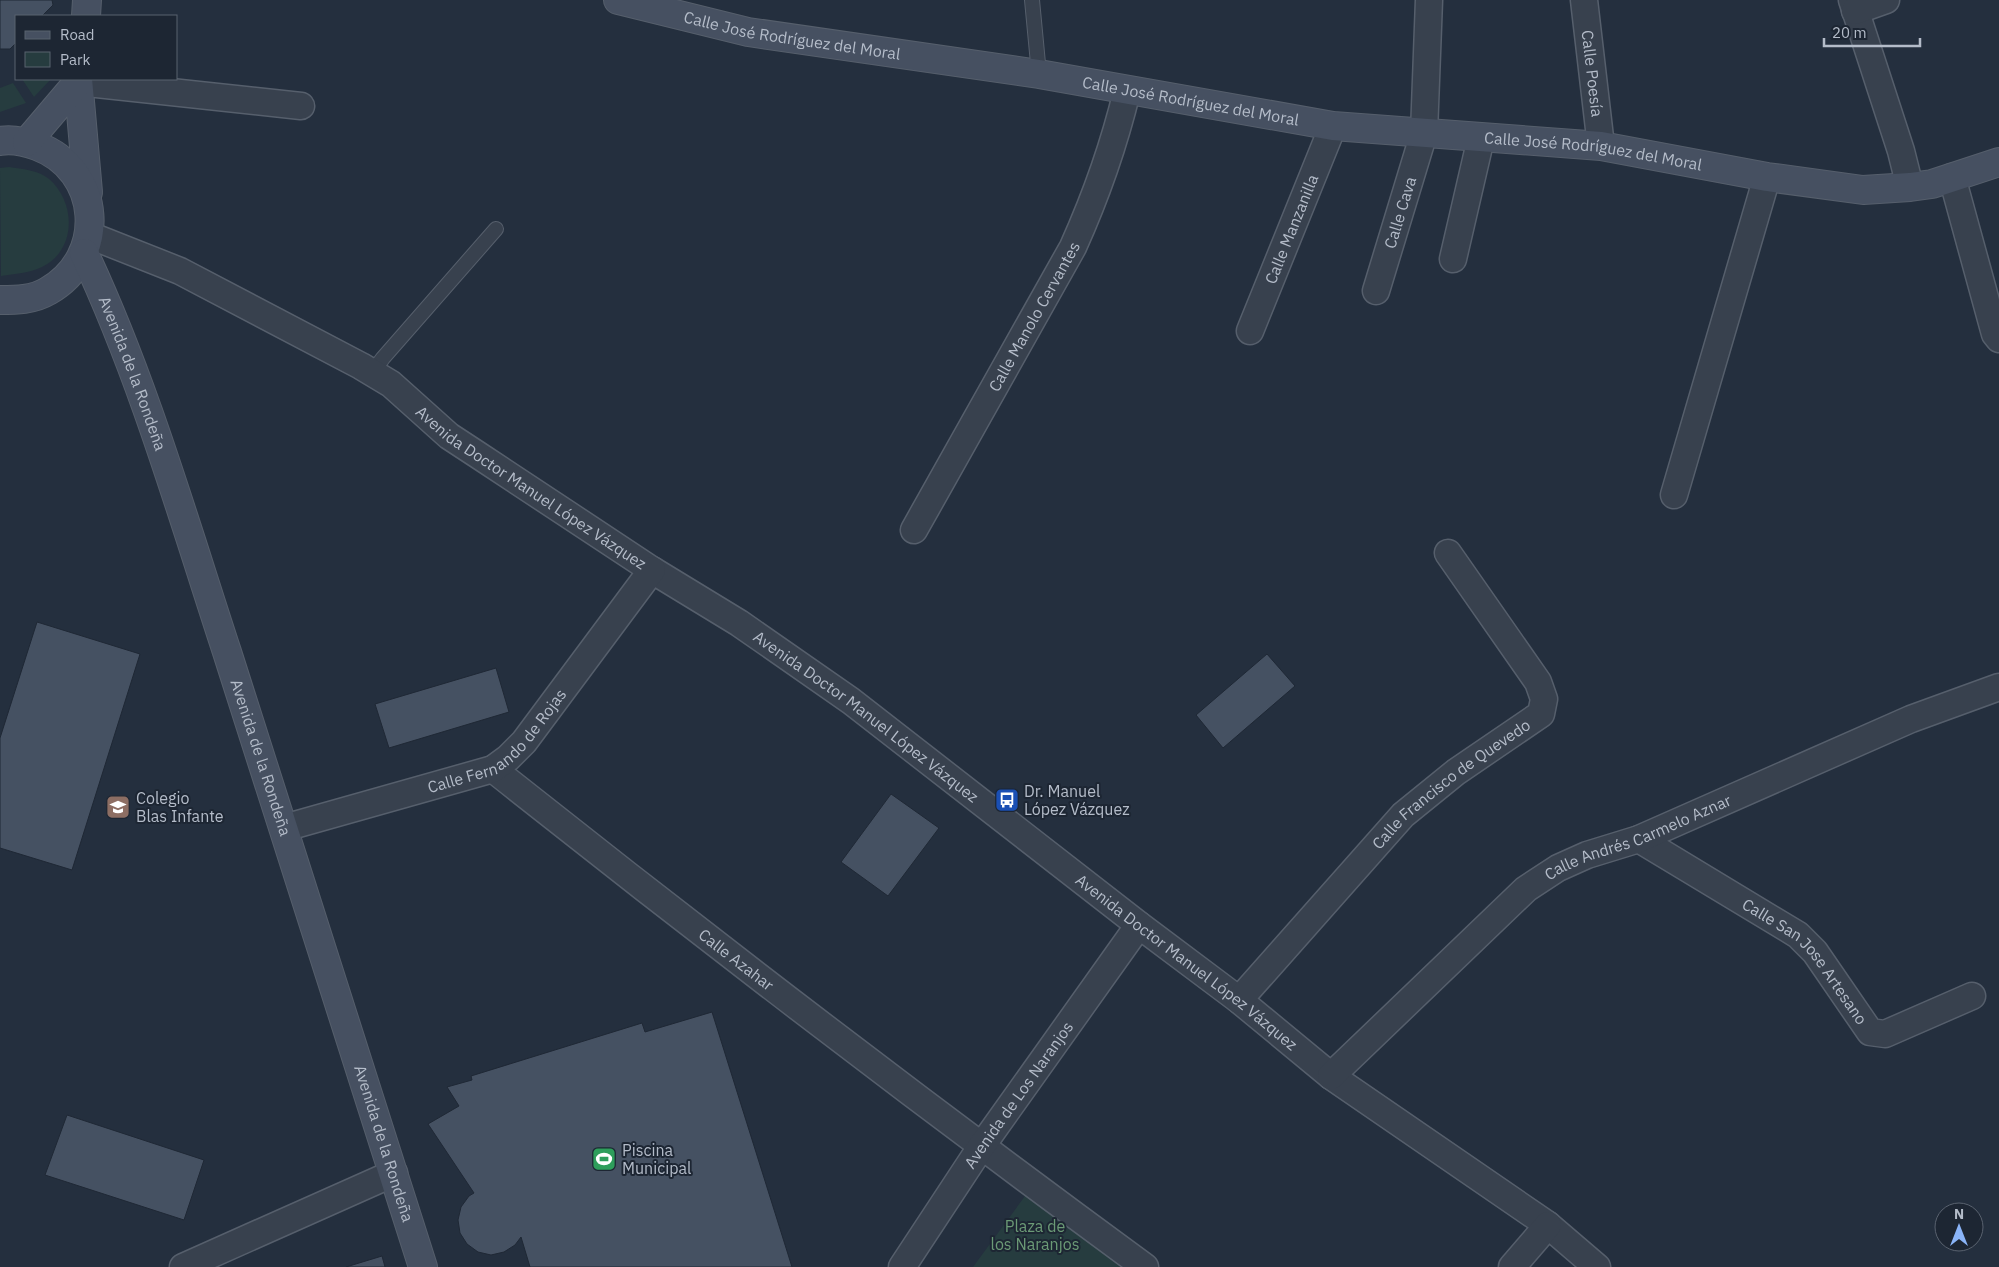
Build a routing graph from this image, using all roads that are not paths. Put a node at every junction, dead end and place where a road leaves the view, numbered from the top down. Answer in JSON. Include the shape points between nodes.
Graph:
{"nodes":[{"id":1,"x":87,"y":0,"type":"edge"},
{"id":2,"x":618,"y":0,"type":"edge"},
{"id":3,"x":1032,"y":0,"type":"edge"},
{"id":4,"x":1428,"y":0,"type":"edge"},
{"id":5,"x":1584,"y":0,"type":"edge"},
{"id":6,"x":1886,"y":0,"type":"edge"},
{"id":7,"x":1854,"y":5,"type":"edge"},
{"id":8,"x":86,"y":15,"type":"edge"},
{"id":9,"x":1039,"y":74,"type":"junction"},
{"id":10,"x":78,"y":80,"type":"edge"},
{"id":11,"x":1128,"y":91,"type":"junction"},
{"id":12,"x":301,"y":106,"type":"dead end"},
{"id":13,"x":1333,"y":126,"type":"junction"},
{"id":14,"x":1424,"y":133,"type":"junction"},
{"id":15,"x":1481,"y":138,"type":"junction"},
{"id":16,"x":0,"y":142,"type":"edge"},
{"id":17,"x":27,"y":142,"type":"junction"},
{"id":18,"x":1601,"y":146,"type":"junction"},
{"id":19,"x":1999,"y":162,"type":"edge"},
{"id":20,"x":1767,"y":177,"type":"junction"},
{"id":21,"x":1952,"y":177,"type":"junction"},
{"id":22,"x":1910,"y":187,"type":"junction"},
{"id":23,"x":89,"y":204,"type":"junction"},
{"id":24,"x":496,"y":229,"type":"dead end"},
{"id":25,"x":86,"y":244,"type":"junction"},
{"id":26,"x":1453,"y":259,"type":"dead end"},
{"id":27,"x":1376,"y":291,"type":"dead end"},
{"id":28,"x":0,"y":300,"type":"edge"},
{"id":29,"x":1250,"y":331,"type":"dead end"},
{"id":30,"x":1999,"y":338,"type":"edge"},
{"id":31,"x":372,"y":373,"type":"junction"},
{"id":32,"x":1674,"y":494,"type":"dead end"},
{"id":33,"x":914,"y":530,"type":"dead end"},
{"id":34,"x":1448,"y":554,"type":"dead end"},
{"id":35,"x":652,"y":570,"type":"junction"},
{"id":36,"x":1999,"y":687,"type":"edge"},
{"id":37,"x":493,"y":769,"type":"junction"},
{"id":38,"x":284,"y":828,"type":"junction"},
{"id":39,"x":1639,"y":839,"type":"junction"},
{"id":40,"x":1139,"y":925,"type":"junction"},
{"id":41,"x":1972,"y":996,"type":"dead end"},
{"id":42,"x":1239,"y":1000,"type":"junction"},
{"id":43,"x":1331,"y":1076,"type":"junction"},
{"id":44,"x":981,"y":1147,"type":"junction"},
{"id":45,"x":394,"y":1173,"type":"junction"},
{"id":46,"x":1548,"y":1225,"type":"junction"},
{"id":47,"x":183,"y":1267,"type":"edge"},
{"id":48,"x":423,"y":1267,"type":"edge"},
{"id":49,"x":902,"y":1267,"type":"edge"},
{"id":50,"x":1145,"y":1267,"type":"edge"},
{"id":51,"x":1512,"y":1267,"type":"edge"},
{"id":52,"x":1598,"y":1267,"type":"edge"}],
"edges":[{"from":1,"to":8,"type":"street"},
{"from":2,"to":9,"type":"street","name":"Calle José Rodríguez del Moral","via":[[748,32]]},
{"from":3,"to":9,"type":"lane"},
{"from":4,"to":14,"type":"street","name":"Calle Cava"},
{"from":5,"to":18,"type":"street","name":"Calle Poesía"},
{"from":6,"to":7,"type":"street"},
{"from":7,"to":22,"type":"street"},
{"from":9,"to":11,"type":"street","name":"Calle José Rodríguez del Moral"},
{"from":10,"to":12,"type":"street"},
{"from":10,"to":17,"type":"street"},
{"from":10,"to":23,"type":"street"},
{"from":11,"to":13,"type":"street","name":"Calle José Rodríguez del Moral"},
{"from":11,"to":33,"type":"street","name":"Calle Manolo Cervantes","via":[[1117,133],[1073,247]]},
{"from":13,"to":14,"type":"street","name":"Calle José Rodríguez del Moral"},
{"from":13,"to":29,"type":"street","name":"Calle Manzanilla"},
{"from":14,"to":15,"type":"street","name":"Calle José Rodríguez del Moral"},
{"from":14,"to":27,"type":"street","name":"Calle Cava"},
{"from":15,"to":18,"type":"street","name":"Calle José Rodríguez del Moral"},
{"from":15,"to":26,"type":"street"},
{"from":16,"to":17,"type":"street"},
{"from":17,"to":23,"type":"street","via":[[49,150],[67,164],[81,183]]},
{"from":18,"to":20,"type":"street","name":"Calle José Rodríguez del Moral"},
{"from":19,"to":21,"type":"street","name":"Calle José Rodríguez del Moral"},
{"from":20,"to":22,"type":"street","name":"Calle José Rodríguez del Moral","via":[[1863,190]]},
{"from":20,"to":32,"type":"street"},
{"from":21,"to":22,"type":"street","name":"Calle José Rodríguez del Moral"},
{"from":21,"to":30,"type":"street"},
{"from":23,"to":25,"type":"street"},
{"from":24,"to":31,"type":"lane"},
{"from":25,"to":28,"type":"street","via":[[69,275],[48,291],[23,300]]},
{"from":25,"to":31,"type":"street","name":"Avenida Doctor Manuel López Vázquez","via":[[180,271]]},
{"from":25,"to":38,"type":"street","name":"Avenida de la Rondeña","via":[[162,452]]},
{"from":31,"to":35,"type":"street","name":"Avenida Doctor Manuel López Vázquez","via":[[391,384],[449,436]]},
{"from":34,"to":42,"type":"street","name":"Calle Francisco de Quevedo","via":[[1538,682],[1544,699],[1541,714],[1456,772],[1403,814]]},
{"from":35,"to":37,"type":"street","name":"Calle Fernando de Rojas","via":[[524,742]]},
{"from":35,"to":40,"type":"street","name":"Avenida Doctor Manuel López Vázquez","via":[[739,623],[851,701]]},
{"from":36,"to":39,"type":"street","name":"Calle Andrés Carmelo Aznar","via":[[1911,719]]},
{"from":37,"to":38,"type":"street","name":"Calle Fernando de Rojas"},
{"from":37,"to":44,"type":"street","name":"Calle Azahar","via":[[683,920]]},
{"from":38,"to":45,"type":"street","name":"Avenida de la Rondeña"},
{"from":39,"to":41,"type":"street","name":"Calle San Jose Artesano","via":[[1798,935],[1815,952],[1870,1032],[1885,1034]]},
{"from":39,"to":43,"type":"street","name":"Calle Andrés Carmelo Aznar","via":[[1587,855],[1526,889]]},
{"from":40,"to":42,"type":"street","name":"Avenida Doctor Manuel López Vázquez"},
{"from":40,"to":44,"type":"street","name":"Avenida de Los Naranjos"},
{"from":42,"to":43,"type":"street","name":"Avenida Doctor Manuel López Vázquez"},
{"from":43,"to":46,"type":"street","name":"Avenida Doctor Manuel López Vázquez"},
{"from":44,"to":49,"type":"street","name":"Avenida de Los Naranjos"},
{"from":44,"to":50,"type":"street","name":"Calle Azahar"},
{"from":45,"to":47,"type":"street"},
{"from":45,"to":48,"type":"street","name":"Avenida de la Rondeña"},
{"from":46,"to":51,"type":"street"},
{"from":46,"to":52,"type":"street","name":"Avenida Doctor Manuel López Vázquez"}]}
